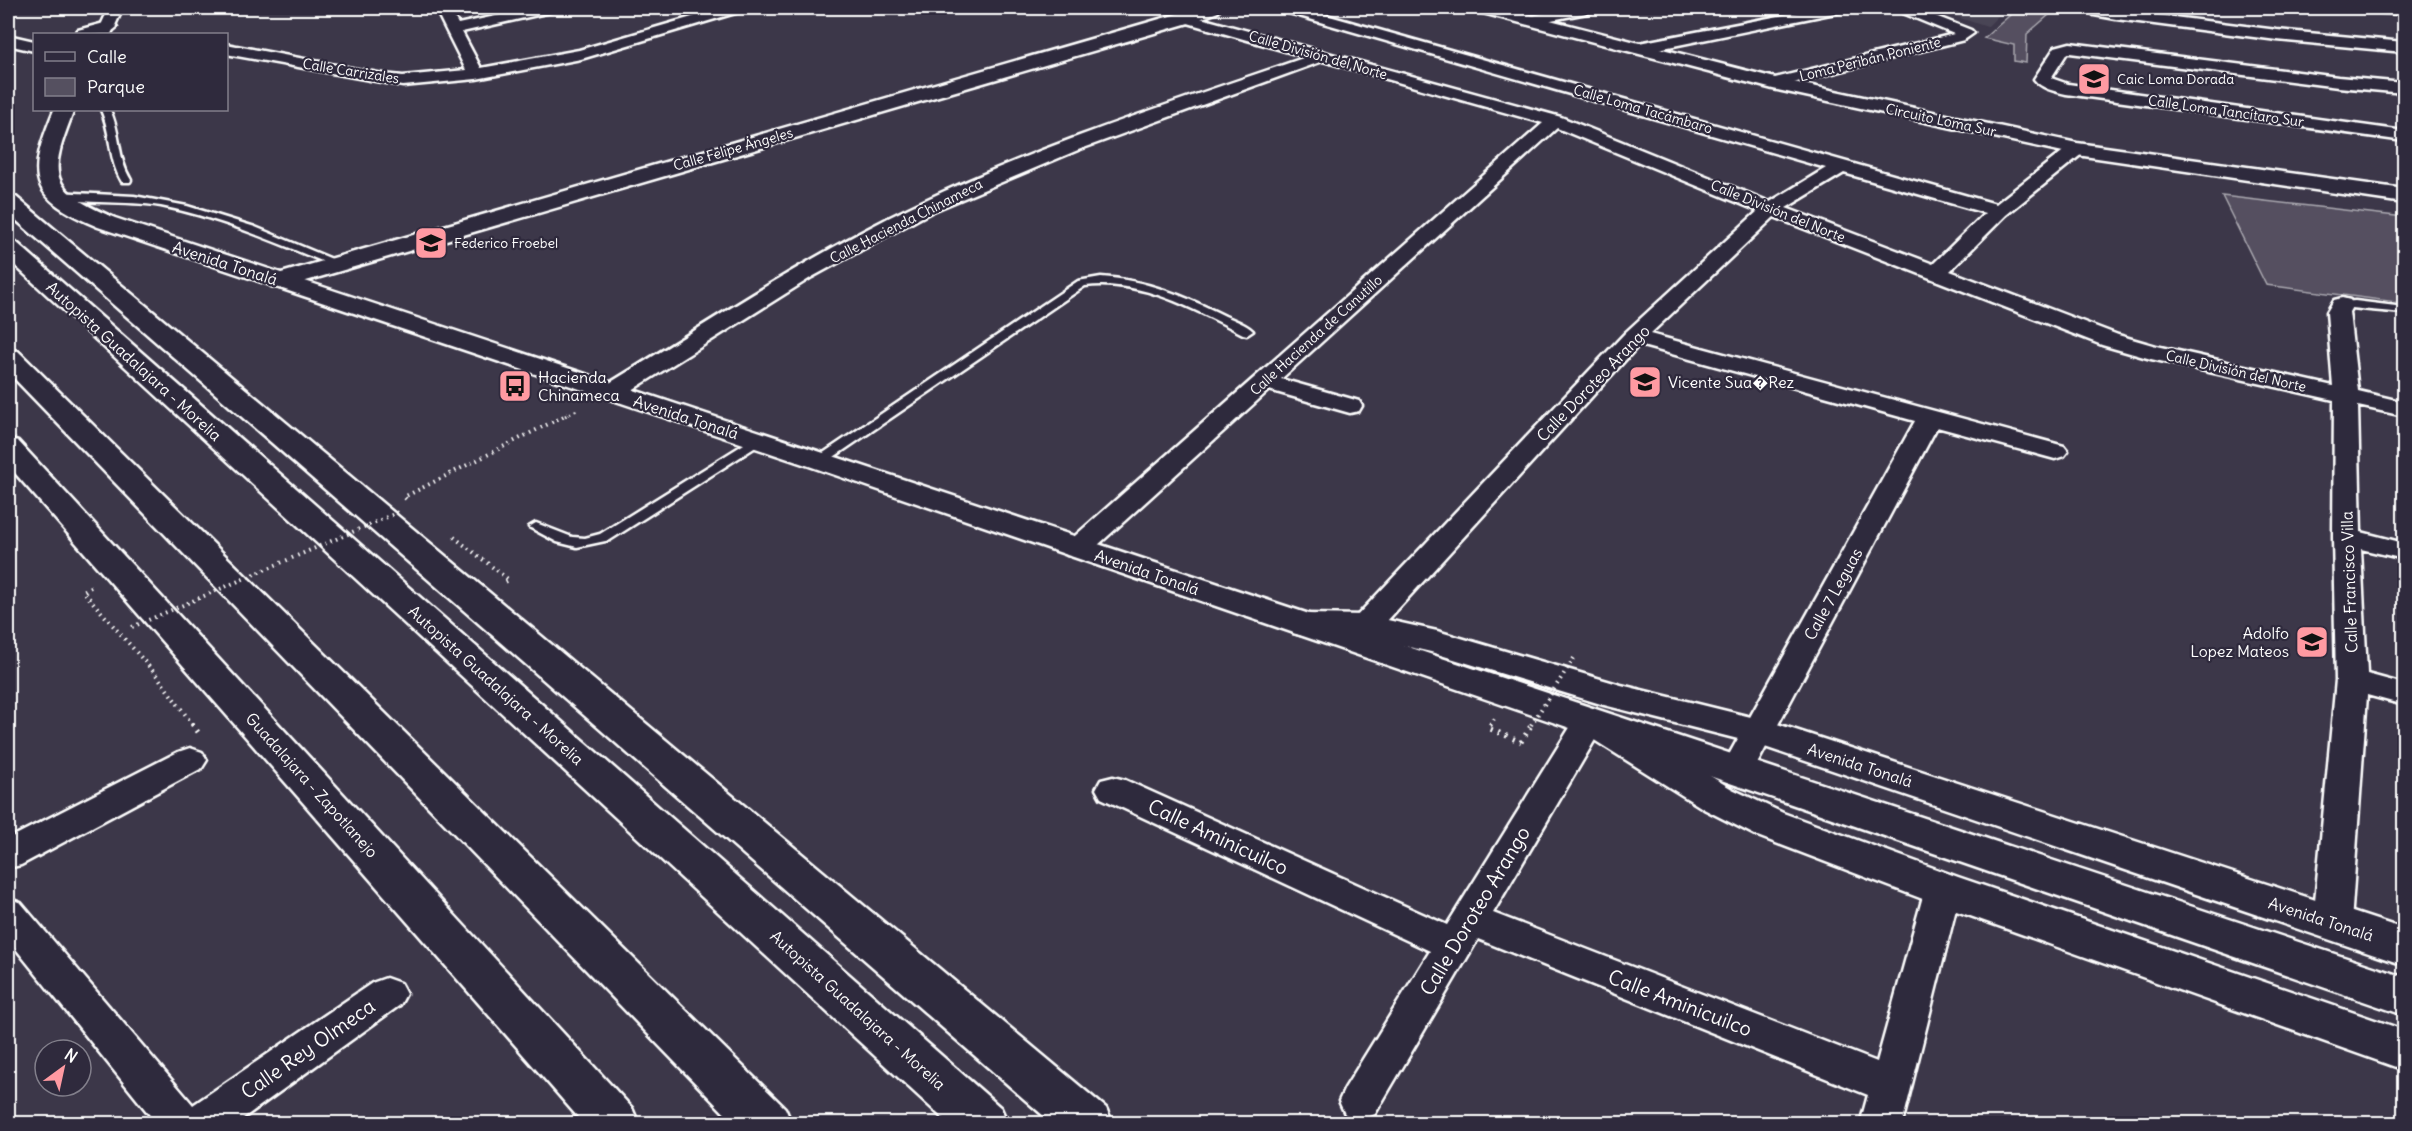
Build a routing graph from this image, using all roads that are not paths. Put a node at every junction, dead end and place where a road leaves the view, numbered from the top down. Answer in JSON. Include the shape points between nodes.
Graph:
{"nodes":[{"id":1,"x":116,"y":8,"type":"edge"},
{"id":2,"x":442,"y":8,"type":"edge"},
{"id":3,"x":550,"y":8,"type":"edge"},
{"id":4,"x":737,"y":8,"type":"edge"},
{"id":5,"x":1152,"y":8,"type":"edge"},
{"id":6,"x":1212,"y":8,"type":"edge"},
{"id":7,"x":1287,"y":8,"type":"edge"},
{"id":8,"x":1485,"y":8,"type":"edge"},
{"id":9,"x":1592,"y":8,"type":"edge"},
{"id":10,"x":1840,"y":8,"type":"edge"},
{"id":11,"x":1903,"y":8,"type":"edge"},
{"id":12,"x":2370,"y":8,"type":"edge"},
{"id":13,"x":2097,"y":10,"type":"edge"},
{"id":14,"x":2404,"y":10,"type":"edge"},
{"id":15,"x":1186,"y":18,"type":"junction"},
{"id":16,"x":1531,"y":20,"type":"junction"},
{"id":17,"x":453,"y":30,"type":"junction"},
{"id":18,"x":106,"y":31,"type":"edge"},
{"id":19,"x":12,"y":40,"type":"edge"},
{"id":20,"x":33,"y":42,"type":"edge"},
{"id":21,"x":33,"y":46,"type":"edge"},
{"id":22,"x":2404,"y":47,"type":"edge"},
{"id":23,"x":1639,"y":48,"type":"junction"},
{"id":24,"x":228,"y":49,"type":"edge"},
{"id":25,"x":1323,"y":56,"type":"junction"},
{"id":26,"x":476,"y":74,"type":"junction"},
{"id":27,"x":1773,"y":83,"type":"junction"},
{"id":28,"x":2404,"y":88,"type":"edge"},
{"id":29,"x":64,"y":111,"type":"edge"},
{"id":30,"x":106,"y":111,"type":"edge"},
{"id":31,"x":1555,"y":122,"type":"junction"},
{"id":32,"x":2404,"y":136,"type":"edge"},
{"id":33,"x":2077,"y":150,"type":"junction"},
{"id":34,"x":1842,"y":166,"type":"junction"},
{"id":35,"x":126,"y":180,"type":"dead end"},
{"id":36,"x":55,"y":195,"type":"junction"},
{"id":37,"x":2404,"y":196,"type":"edge"},
{"id":38,"x":8,"y":201,"type":"edge"},
{"id":39,"x":1771,"y":209,"type":"junction"},
{"id":40,"x":1998,"y":211,"type":"junction"},
{"id":41,"x":8,"y":247,"type":"edge"},
{"id":42,"x":338,"y":264,"type":"junction"},
{"id":43,"x":1936,"y":273,"type":"junction"},
{"id":44,"x":280,"y":281,"type":"junction"},
{"id":45,"x":2342,"y":305,"type":"joint"},
{"id":46,"x":2404,"y":310,"type":"edge"},
{"id":47,"x":1247,"y":331,"type":"dead end"},
{"id":48,"x":1634,"y":337,"type":"junction"},
{"id":49,"x":8,"y":357,"type":"edge"},
{"id":50,"x":1264,"y":381,"type":"junction"},
{"id":51,"x":612,"y":392,"type":"junction"},
{"id":52,"x":2346,"y":397,"type":"junction"},
{"id":53,"x":1350,"y":405,"type":"dead end"},
{"id":54,"x":2404,"y":409,"type":"edge"},
{"id":55,"x":1930,"y":417,"type":"junction"},
{"id":56,"x":757,"y":440,"type":"junction"},
{"id":57,"x":8,"y":447,"type":"edge"},
{"id":58,"x":2055,"y":451,"type":"dead end"},
{"id":59,"x":820,"y":460,"type":"junction"},
{"id":60,"x":536,"y":527,"type":"dead end"},
{"id":61,"x":2347,"y":537,"type":"junction"},
{"id":62,"x":1077,"y":549,"type":"junction"},
{"id":63,"x":2404,"y":551,"type":"edge"},
{"id":64,"x":1305,"y":625,"type":"junction"},
{"id":65,"x":1365,"y":626,"type":"junction"},
{"id":66,"x":2352,"y":680,"type":"junction"},
{"id":67,"x":2404,"y":695,"type":"edge"},
{"id":68,"x":1590,"y":721,"type":"junction"},
{"id":69,"x":1758,"y":731,"type":"junction"},
{"id":70,"x":190,"y":760,"type":"road end"},
{"id":71,"x":1737,"y":771,"type":"junction"},
{"id":72,"x":1113,"y":789,"type":"dead end"},
{"id":73,"x":8,"y":855,"type":"edge"},
{"id":74,"x":1943,"y":890,"type":"junction"},
{"id":75,"x":8,"y":913,"type":"edge"},
{"id":76,"x":2332,"y":923,"type":"junction"},
{"id":77,"x":1462,"y":932,"type":"junction"},
{"id":78,"x":2404,"y":947,"type":"edge"},
{"id":79,"x":386,"y":994,"type":"dead end"},
{"id":80,"x":2404,"y":996,"type":"edge"},
{"id":81,"x":2404,"y":1050,"type":"edge"},
{"id":82,"x":1360,"y":1101,"type":"dead end"},
{"id":83,"x":1886,"y":1105,"type":"edge"},
{"id":84,"x":183,"y":1124,"type":"edge"},
{"id":85,"x":200,"y":1124,"type":"edge"},
{"id":86,"x":615,"y":1124,"type":"edge"},
{"id":87,"x":768,"y":1124,"type":"edge"},
{"id":88,"x":984,"y":1124,"type":"edge"},
{"id":89,"x":1089,"y":1124,"type":"edge"}],
"edges":[{"from":1,"to":18,"type":"street"},
{"from":2,"to":17,"type":"street"},
{"from":3,"to":17,"type":"street"},
{"from":4,"to":26,"type":"street","name":"Calle Carrizales","via":[[581,54]]},
{"from":5,"to":15,"type":"main road","name":"Calle División del Norte"},
{"from":6,"to":15,"type":"main road","name":"Calle Felipe Ángeles"},
{"from":7,"to":34,"type":"street","name":"Calle Loma Tacámbaro"},
{"from":8,"to":16,"type":"main road","name":"Circuito Loma Sur"},
{"from":9,"to":16,"type":"street"},
{"from":10,"to":23,"type":"street"},
{"from":11,"to":27,"type":"street","name":"Loma Peribán Poniente","via":[[1966,33]]},
{"from":12,"to":14,"type":"street"},
{"from":13,"to":22,"type":"street","via":[[2277,35]]},
{"from":15,"to":25,"type":"street","name":"Calle División del Norte"},
{"from":15,"to":42,"type":"main road","name":"Calle Felipe Ángeles"},
{"from":16,"to":23,"type":"main road","name":"Circuito Loma Sur"},
{"from":17,"to":26,"type":"street"},
{"from":19,"to":20,"type":"main road"},
{"from":19,"to":21,"type":"main road"},
{"from":23,"to":27,"type":"main road","name":"Circuito Loma Sur"},
{"from":24,"to":26,"type":"street","name":"Calle Carrizales","via":[[403,81]]},
{"from":25,"to":31,"type":"street","name":"Calle División del Norte"},
{"from":25,"to":51,"type":"street","name":"Calle Hacienda Chinameca","via":[[1012,168],[922,209],[825,262]]},
{"from":27,"to":33,"type":"main road","name":"Circuito Loma Sur"},
{"from":28,"to":32,"type":"street","name":"Calle Loma Tancítaro Sur","via":[[2070,48],[2061,50],[2042,80],[2066,89]]},
{"from":29,"to":36,"type":"main road","via":[[51,141],[46,178]]},
{"from":30,"to":35,"type":"lane","via":[[113,131],[113,153]]},
{"from":31,"to":39,"type":"street","name":"Calle División del Norte"},
{"from":31,"to":50,"type":"street","name":"Calle Hacienda de Canutillo"},
{"from":33,"to":37,"type":"main road","name":"Circuito Loma Sur"},
{"from":33,"to":40,"type":"street"},
{"from":34,"to":39,"type":"street","name":"Calle Doroteo Arango"},
{"from":34,"to":40,"type":"street","name":"Calle Loma Tacámbaro"},
{"from":36,"to":42,"type":"lane","via":[[161,203],[274,237]]},
{"from":36,"to":44,"type":"main road","name":"Avenida Tonalá","via":[[82,212]]},
{"from":38,"to":89,"type":"main road"},
{"from":39,"to":43,"type":"street","name":"Calle División del Norte"},
{"from":39,"to":48,"type":"street","name":"Calle Doroteo Arango"},
{"from":40,"to":43,"type":"street"},
{"from":41,"to":88,"type":"main road","name":"Autopista Guadalajara - Morelia"},
{"from":42,"to":44,"type":"main road","name":"Calle Felipe Ángeles"},
{"from":43,"to":52,"type":"street","name":"Calle División del Norte","via":[[2110,340]]},
{"from":44,"to":51,"type":"main road","name":"Avenida Tonalá"},
{"from":45,"to":46,"type":"lane","name":"Calle Francisco Villa"},
{"from":45,"to":52,"type":"street","name":"Calle Francisco Villa","via":[[2338,312]]},
{"from":47,"to":59,"type":"lane","via":[[1172,296],[1109,279],[1082,282]]},
{"from":48,"to":55,"type":"street"},
{"from":48,"to":65,"type":"street","name":"Calle Doroteo Arango"},
{"from":49,"to":87,"type":"main road"},
{"from":50,"to":53,"type":"street"},
{"from":50,"to":62,"type":"street","name":"Calle Hacienda de Canutillo"},
{"from":51,"to":56,"type":"main road","name":"Avenida Tonalá"},
{"from":52,"to":54,"type":"street","name":"Calle División del Norte"},
{"from":52,"to":61,"type":"street","name":"Calle Francisco Villa"},
{"from":55,"to":58,"type":"street"},
{"from":55,"to":69,"type":"street","name":"Calle 7 Leguas"},
{"from":56,"to":59,"type":"main road","name":"Avenida Tonalá"},
{"from":56,"to":60,"type":"lane","via":[[605,537],[586,544],[571,543]]},
{"from":57,"to":86,"type":"main road","name":"Guadalajara - Zapotlanejo"},
{"from":59,"to":62,"type":"main road","name":"Avenida Tonalá"},
{"from":61,"to":63,"type":"street"},
{"from":61,"to":66,"type":"street","name":"Calle Francisco Villa"},
{"from":62,"to":64,"type":"main road","name":"Avenida Tonalá"},
{"from":64,"to":65,"type":"main road","name":"Avenida Tonalá"},
{"from":64,"to":68,"type":"main road","name":"Avenida Tonalá"},
{"from":65,"to":69,"type":"main road","name":"Avenida Tonalá","via":[[1437,642],[1617,696]]},
{"from":66,"to":67,"type":"street"},
{"from":66,"to":76,"type":"street","name":"Calle Francisco Villa"},
{"from":68,"to":71,"type":"main road","name":"Avenida Tonalá"},
{"from":68,"to":74,"type":"main road","name":"Avenida Tonalá","via":[[1718,799],[1769,824]]},
{"from":68,"to":77,"type":"street","name":"Calle Doroteo Arango"},
{"from":69,"to":71,"type":"street","name":"Calle 7 Leguas"},
{"from":69,"to":76,"type":"main road","name":"Avenida Tonalá"},
{"from":70,"to":73,"type":"street"},
{"from":71,"to":80,"type":"main road","name":"Avenida Tonalá"},
{"from":72,"to":77,"type":"street","name":"Calle Aminicuilco"},
{"from":74,"to":81,"type":"main road","name":"Avenida Tonalá"},
{"from":74,"to":83,"type":"street"},
{"from":75,"to":84,"type":"street"},
{"from":76,"to":78,"type":"main road","name":"Avenida Tonalá"},
{"from":77,"to":82,"type":"street","name":"Calle Doroteo Arango"},
{"from":77,"to":83,"type":"street","name":"Calle Aminicuilco"},
{"from":79,"to":85,"type":"street","name":"Calle Rey Olmeca"}]}
